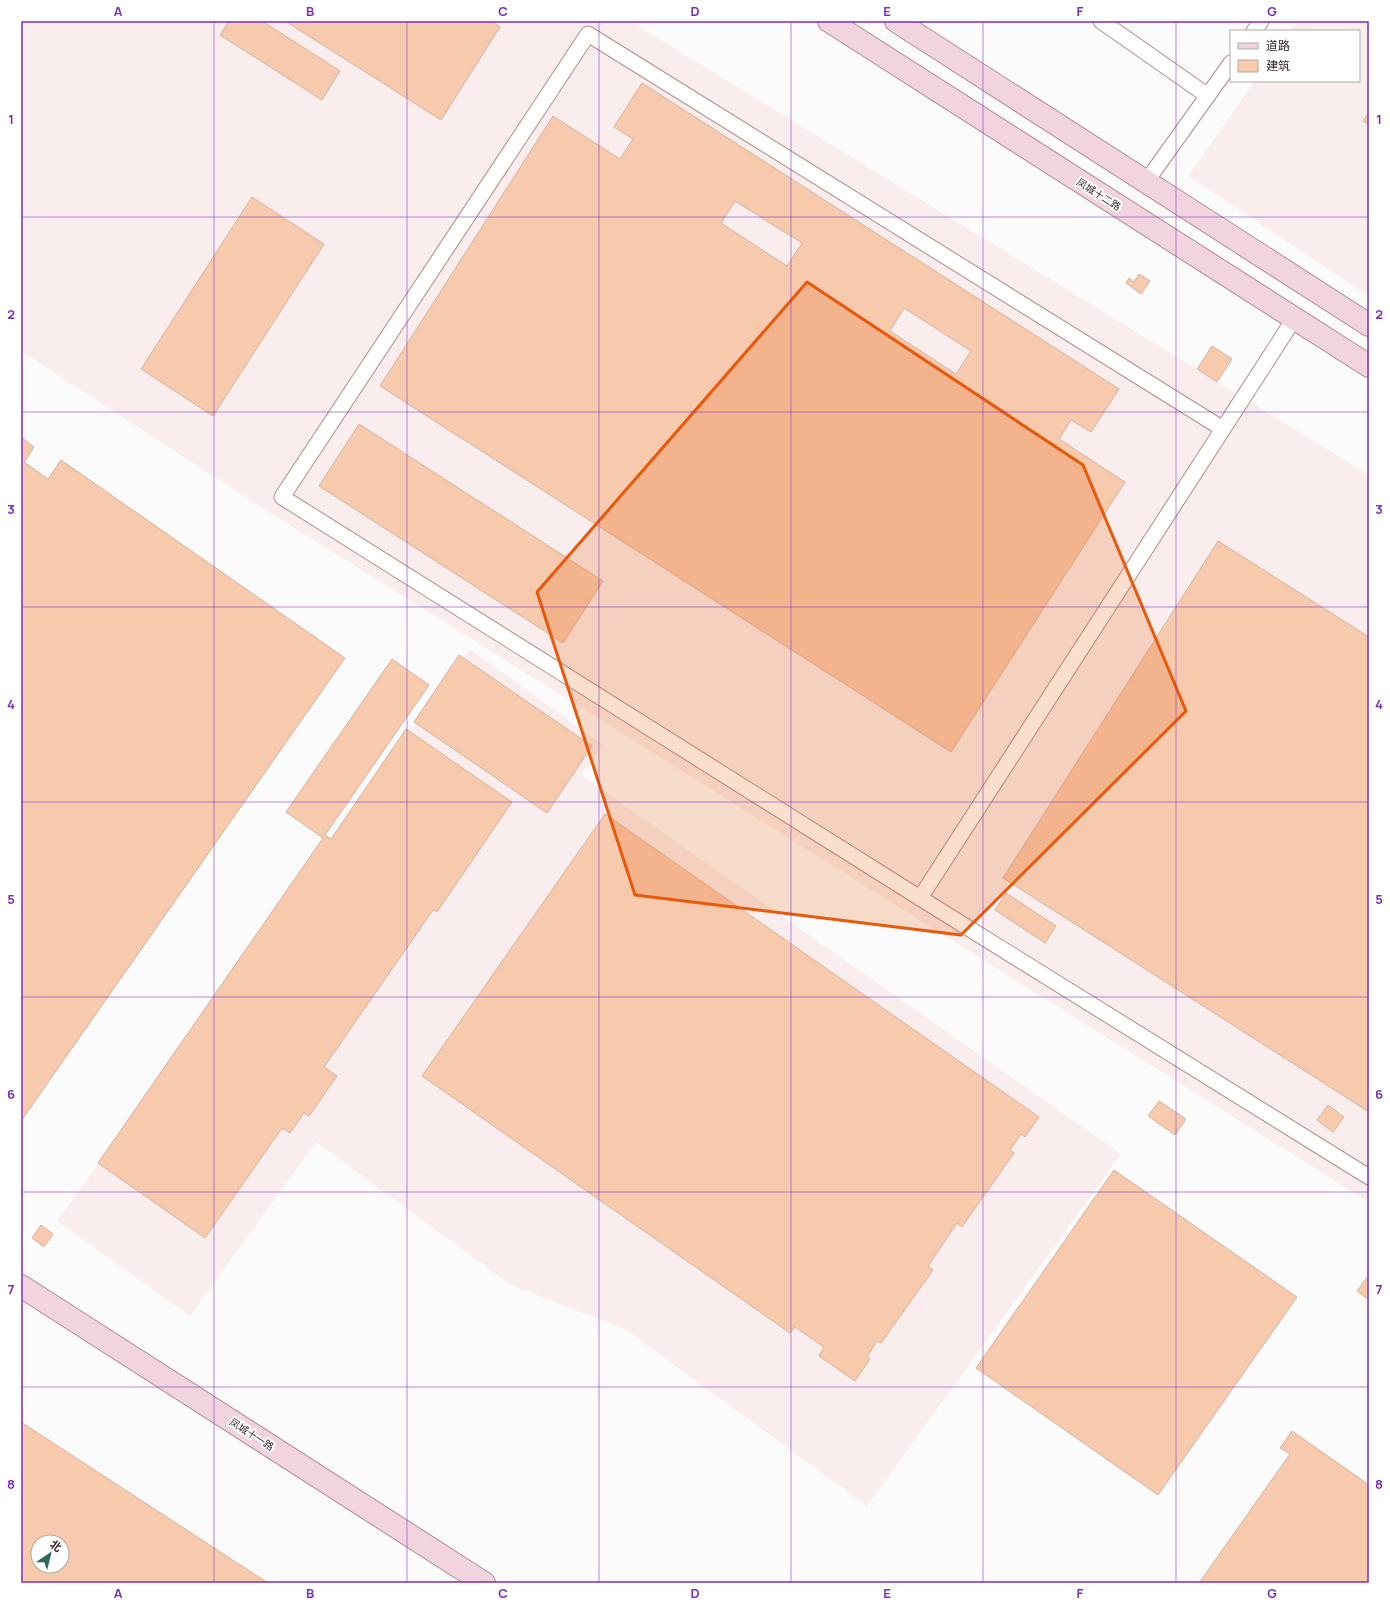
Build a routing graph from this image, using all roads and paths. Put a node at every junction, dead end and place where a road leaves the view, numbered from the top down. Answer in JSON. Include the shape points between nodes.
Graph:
{"nodes":[{"id":1,"x":828,"y":21,"type":"edge"},
{"id":2,"x":896,"y":21,"type":"edge"},
{"id":3,"x":1101,"y":21,"type":"edge"},
{"id":4,"x":1261,"y":21,"type":"edge"},
{"id":5,"x":1255,"y":30,"type":"edge"},
{"id":6,"x":1230,"y":64,"type":"edge"},
{"id":7,"x":1208,"y":96,"type":"junction"},
{"id":8,"x":1146,"y":182,"type":"junction"},
{"id":9,"x":1294,"y":318,"type":"junction"},
{"id":10,"x":1369,"y":325,"type":"edge"},
{"id":11,"x":1369,"y":366,"type":"edge"},
{"id":12,"x":1222,"y":429,"type":"junction"},
{"id":13,"x":920,"y":898,"type":"junction"},
{"id":14,"x":1369,"y":1178,"type":"edge"},
{"id":15,"x":21,"y":1286,"type":"edge"},
{"id":16,"x":484,"y":1583,"type":"edge"}],
"edges":[{"from":1,"to":9,"type":"main road","name":"凤城十二路"},
{"from":2,"to":8,"type":"main road"},
{"from":3,"to":7,"type":"lane"},
{"from":4,"to":5,"type":"lane"},
{"from":6,"to":7,"type":"lane"},
{"from":7,"to":8,"type":"lane"},
{"from":8,"to":10,"type":"main road"},
{"from":9,"to":11,"type":"main road","name":"凤城十二路"},
{"from":9,"to":12,"type":"lane"},
{"from":12,"to":13,"type":"lane"},
{"from":12,"to":13,"type":"lane","via":[[588,34],[282,497]]},
{"from":13,"to":14,"type":"lane"},
{"from":15,"to":16,"type":"main road","name":"凤城十一路"}]}
